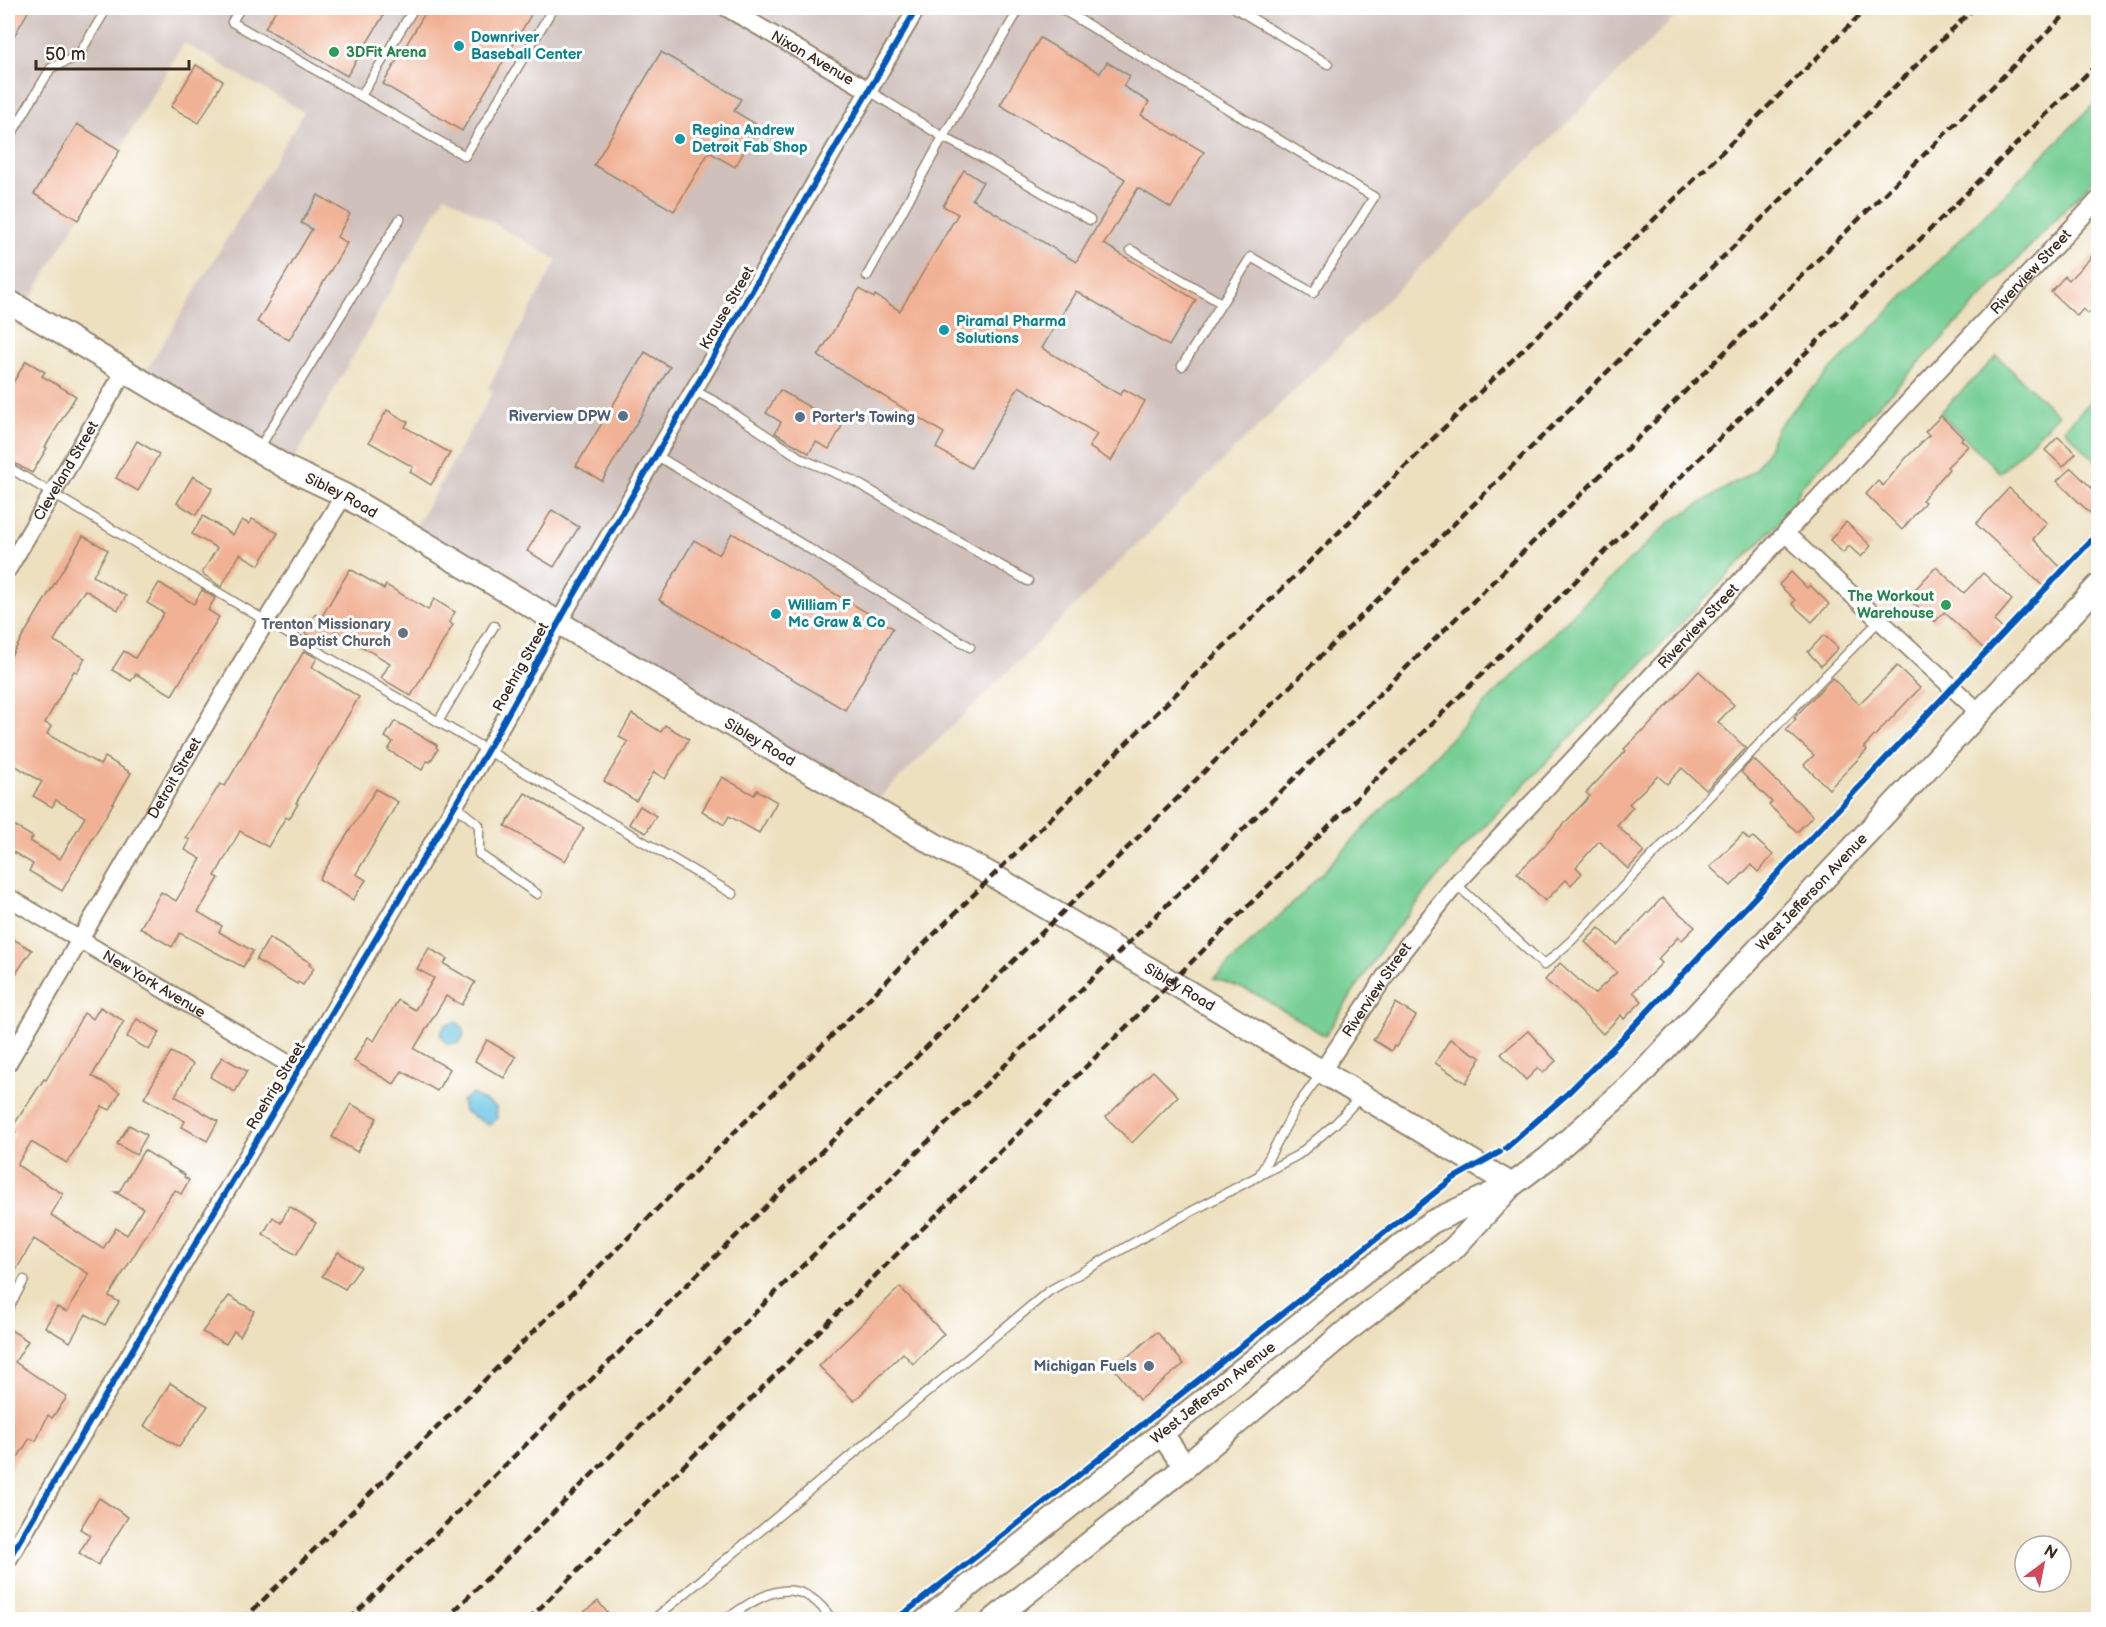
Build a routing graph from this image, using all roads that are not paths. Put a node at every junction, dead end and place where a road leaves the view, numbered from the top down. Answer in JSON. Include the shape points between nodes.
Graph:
{"nodes":[{"id":1,"x":107,"y":8,"type":"edge"},
{"id":2,"x":240,"y":8,"type":"edge"},
{"id":3,"x":414,"y":8,"type":"edge"},
{"id":4,"x":553,"y":8,"type":"edge"},
{"id":5,"x":728,"y":8,"type":"edge"},
{"id":6,"x":917,"y":8,"type":"edge"},
{"id":7,"x":1020,"y":8,"type":"edge"},
{"id":8,"x":1060,"y":8,"type":"edge"},
{"id":9,"x":1234,"y":8,"type":"edge"},
{"id":10,"x":1328,"y":64,"type":"dead end"},
{"id":11,"x":868,"y":90,"type":"junction"},
{"id":12,"x":361,"y":96,"type":"junction"},
{"id":13,"x":943,"y":137,"type":"junction"},
{"id":14,"x":8,"y":140,"type":"edge"},
{"id":15,"x":2096,"y":206,"type":"edge"},
{"id":16,"x":400,"y":219,"type":"dead end"},
{"id":17,"x":1090,"y":220,"type":"dead end"},
{"id":18,"x":1131,"y":250,"type":"dead end"},
{"id":19,"x":867,"y":276,"type":"dead end"},
{"id":20,"x":8,"y":301,"type":"edge"},
{"id":21,"x":1221,"y":303,"type":"junction"},
{"id":22,"x":1182,"y":366,"type":"dead end"},
{"id":23,"x":124,"y":372,"type":"junction"},
{"id":24,"x":693,"y":390,"type":"junction"},
{"id":25,"x":258,"y":451,"type":"junction"},
{"id":26,"x":656,"y":455,"type":"junction"},
{"id":27,"x":8,"y":467,"type":"edge"},
{"id":28,"x":52,"y":494,"type":"junction"},
{"id":29,"x":344,"y":495,"type":"junction"},
{"id":30,"x":1786,"y":534,"type":"junction"},
{"id":31,"x":8,"y":569,"type":"edge"},
{"id":32,"x":1028,"y":581,"type":"dead end"},
{"id":33,"x":2098,"y":586,"type":"edge"},
{"id":34,"x":1880,"y":620,"type":"junction"},
{"id":35,"x":266,"y":621,"type":"junction"},
{"id":36,"x":559,"y":621,"type":"junction"},
{"id":37,"x":495,"y":626,"type":"dead end"},
{"id":38,"x":970,"y":647,"type":"dead end"},
{"id":39,"x":1980,"y":713,"type":"junction"},
{"id":40,"x":438,"y":722,"type":"junction"},
{"id":41,"x":487,"y":751,"type":"junction"},
{"id":42,"x":454,"y":806,"type":"junction"},
{"id":43,"x":1456,"y":884,"type":"junction"},
{"id":44,"x":537,"y":894,"type":"dead end"},
{"id":45,"x":733,"y":894,"type":"dead end"},
{"id":46,"x":8,"y":897,"type":"edge"},
{"id":47,"x":80,"y":941,"type":"junction"},
{"id":48,"x":8,"y":1063,"type":"edge"},
{"id":49,"x":299,"y":1070,"type":"junction"},
{"id":50,"x":1322,"y":1071,"type":"junction"},
{"id":51,"x":1361,"y":1095,"type":"junction"},
{"id":52,"x":1259,"y":1176,"type":"junction"},
{"id":53,"x":1512,"y":1185,"type":"junction"},
{"id":54,"x":24,"y":1280,"type":"dead end"},
{"id":55,"x":8,"y":1309,"type":"edge"},
{"id":56,"x":1162,"y":1434,"type":"junction"},
{"id":57,"x":1185,"y":1467,"type":"junction"},
{"id":58,"x":8,"y":1560,"type":"edge"},
{"id":59,"x":653,"y":1620,"type":"edge"},
{"id":60,"x":725,"y":1620,"type":"edge"},
{"id":61,"x":832,"y":1620,"type":"edge"},
{"id":62,"x":926,"y":1620,"type":"edge"},
{"id":63,"x":993,"y":1620,"type":"edge"}],
"edges":[{"from":1,"to":14,"type":"lane","via":[[78,56],[51,68]]},
{"from":2,"to":12,"type":"lane","via":[[232,22]]},
{"from":3,"to":12,"type":"lane"},
{"from":4,"to":12,"type":"lane","via":[[465,156]]},
{"from":5,"to":11,"type":"street","name":"Nixon Avenue"},
{"from":6,"to":11,"type":"street","name":"Krause Street"},
{"from":7,"to":13,"type":"lane"},
{"from":8,"to":21,"type":"lane","via":[[1374,197],[1313,293],[1251,257]]},
{"from":9,"to":10,"type":"lane"},
{"from":11,"to":13,"type":"lane"},
{"from":11,"to":24,"type":"street","name":"Krause Street"},
{"from":13,"to":17,"type":"lane"},
{"from":13,"to":19,"type":"lane"},
{"from":15,"to":30,"type":"street","name":"Riverview Street"},
{"from":16,"to":25,"type":"lane"},
{"from":18,"to":21,"type":"lane"},
{"from":20,"to":23,"type":"main road","name":"Sibley Road"},
{"from":21,"to":22,"type":"lane"},
{"from":23,"to":25,"type":"main road","name":"Sibley Road"},
{"from":23,"to":28,"type":"street","name":"Cleveland Street"},
{"from":24,"to":26,"type":"street","name":"Krause Street"},
{"from":24,"to":32,"type":"lane","via":[[802,459],[852,480]]},
{"from":25,"to":29,"type":"main road","name":"Sibley Road"},
{"from":26,"to":36,"type":"street","name":"Krause Street"},
{"from":26,"to":38,"type":"lane"},
{"from":27,"to":28,"type":"lane"},
{"from":28,"to":31,"type":"street","name":"Cleveland Street"},
{"from":28,"to":35,"type":"lane"},
{"from":29,"to":35,"type":"street","name":"Detroit Street"},
{"from":29,"to":36,"type":"main road","name":"Sibley Road"},
{"from":30,"to":34,"type":"street"},
{"from":30,"to":43,"type":"street","name":"Riverview Street"},
{"from":33,"to":39,"type":"main road","name":"West Jefferson Avenue"},
{"from":34,"to":39,"type":"street"},
{"from":34,"to":43,"type":"lane","via":[[1544,965]]},
{"from":35,"to":40,"type":"lane"},
{"from":35,"to":47,"type":"street","name":"Detroit Street"},
{"from":36,"to":41,"type":"street","name":"Roehrig Street"},
{"from":36,"to":50,"type":"main road","name":"Sibley Road"},
{"from":37,"to":40,"type":"lane"},
{"from":39,"to":53,"type":"main road","name":"West Jefferson Avenue","via":[[1640,1076]]},
{"from":40,"to":41,"type":"lane"},
{"from":41,"to":42,"type":"street","name":"Roehrig Street"},
{"from":41,"to":45,"type":"lane"},
{"from":42,"to":44,"type":"lane","via":[[479,825],[479,854]]},
{"from":42,"to":49,"type":"street","name":"Roehrig Street"},
{"from":43,"to":50,"type":"street","name":"Riverview Street","via":[[1398,957]]},
{"from":46,"to":47,"type":"street","name":"New York Avenue"},
{"from":47,"to":48,"type":"street","name":"Detroit Street"},
{"from":47,"to":49,"type":"street","name":"New York Avenue"},
{"from":49,"to":58,"type":"street","name":"Roehrig Street"},
{"from":50,"to":51,"type":"main road","name":"Sibley Road"},
{"from":50,"to":52,"type":"lane","via":[[1295,1109]]},
{"from":51,"to":52,"type":"lane","via":[[1336,1123],[1298,1155]]},
{"from":51,"to":53,"type":"main road","name":"Sibley Road"},
{"from":52,"to":59,"type":"lane","via":[[1049,1291]]},
{"from":53,"to":56,"type":"main road","name":"West Jefferson Avenue","via":[[1432,1222]]},
{"from":53,"to":57,"type":"main road","name":"West Jefferson Avenue","via":[[1454,1248],[1344,1333]]},
{"from":54,"to":55,"type":"lane"},
{"from":56,"to":57,"type":"main road"},
{"from":56,"to":62,"type":"main road","name":"West Jefferson Avenue"},
{"from":57,"to":63,"type":"main road","name":"West Jefferson Avenue"},
{"from":60,"to":61,"type":"lane","via":[[758,1597],[792,1589],[806,1595]]}]}
